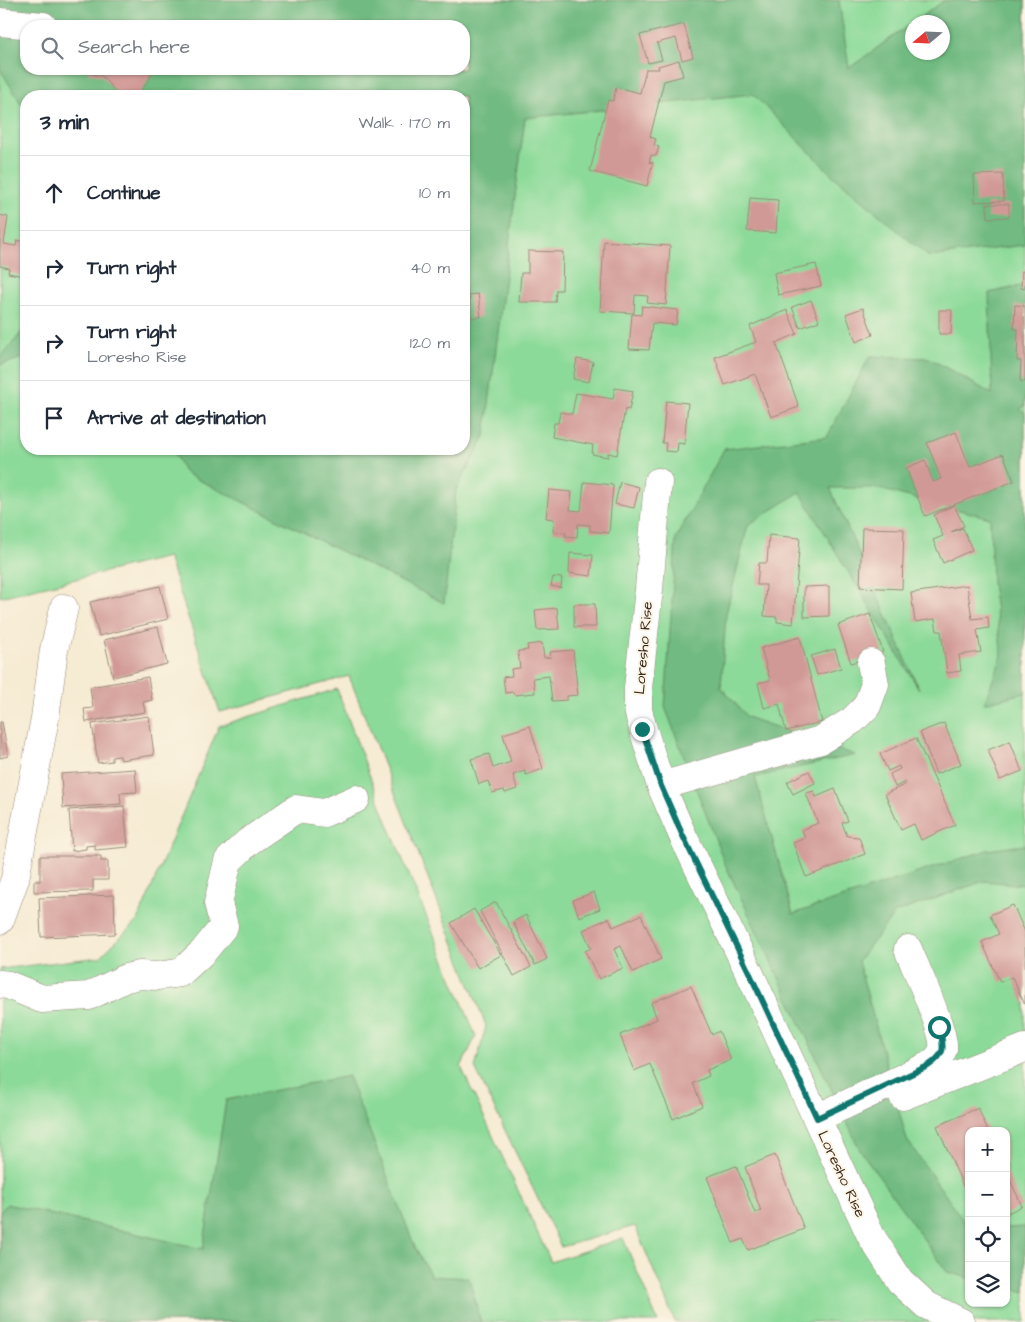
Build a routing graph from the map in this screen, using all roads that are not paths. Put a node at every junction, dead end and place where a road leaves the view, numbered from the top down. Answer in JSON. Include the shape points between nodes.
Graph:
{"nodes":[{"id":1,"x":0,"y":22,"type":"edge"},
{"id":2,"x":20,"y":24,"type":"edge"},
{"id":3,"x":658,"y":482,"type":"dead end"},
{"id":4,"x":64,"y":608,"type":"dead end"},
{"id":5,"x":871,"y":663,"type":"dead end"},
{"id":6,"x":661,"y":786,"type":"junction"},
{"id":7,"x":356,"y":799,"type":"dead end"},
{"id":8,"x":0,"y":920,"type":"edge"},
{"id":9,"x":908,"y":949,"type":"dead end"},
{"id":10,"x":0,"y":984,"type":"edge"},
{"id":11,"x":1025,"y":1048,"type":"edge"},
{"id":12,"x":819,"y":1123,"type":"junction"},
{"id":13,"x":961,"y":1322,"type":"edge"}],
"edges":[{"from":1,"to":2,"type":"street"},
{"from":3,"to":6,"type":"street","name":"Loresho Rise","via":[[638,710]]},
{"from":4,"to":8,"type":"street","via":[[15,879]]},
{"from":5,"to":6,"type":"street","via":[[875,684],[867,706],[853,720],[821,740]]},
{"from":6,"to":12,"type":"street","name":"Loresho Rise"},
{"from":7,"to":10,"type":"street","via":[[324,813],[296,809],[248,842],[228,862],[218,903],[224,926],[203,952],[180,972],[126,978],[89,996],[42,999]]},
{"from":9,"to":12,"type":"street","via":[[939,1027],[944,1046],[939,1058]]},
{"from":11,"to":12,"type":"street"},
{"from":12,"to":13,"type":"street","name":"Loresho Rise","via":[[871,1236],[900,1281],[926,1305]]}]}
